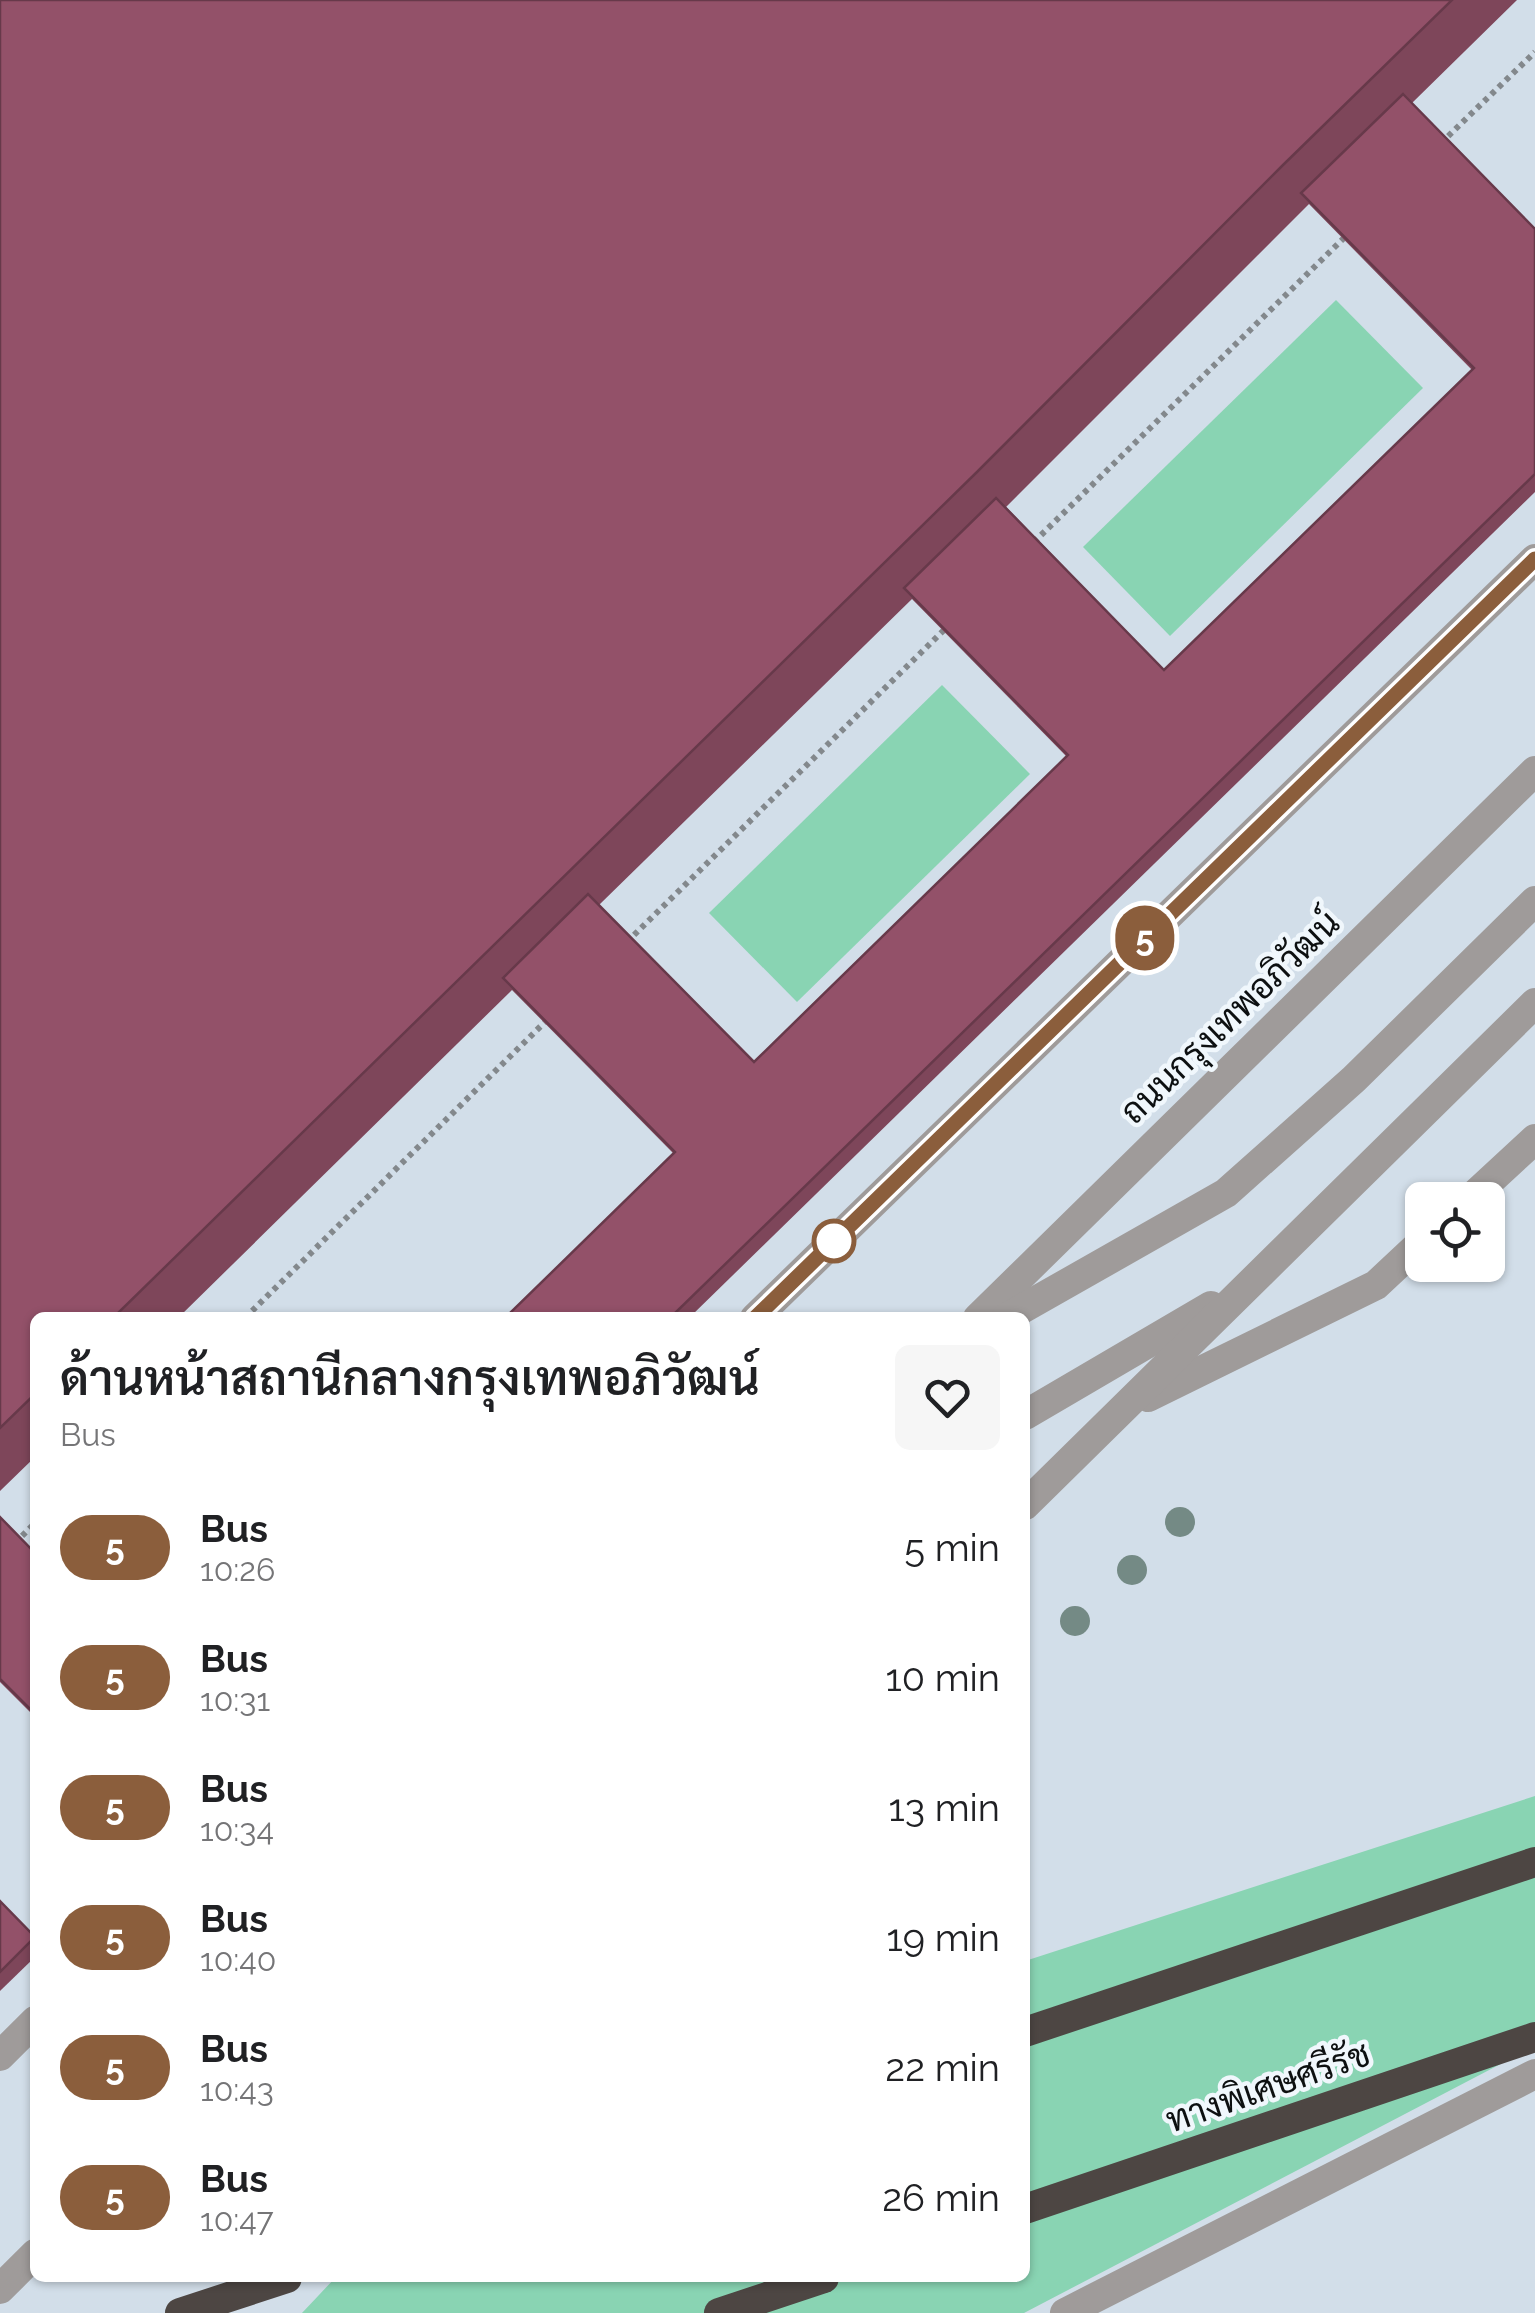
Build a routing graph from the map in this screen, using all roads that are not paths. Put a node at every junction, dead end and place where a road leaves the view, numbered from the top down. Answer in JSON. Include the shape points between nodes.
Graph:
{"nodes":[{"id":1,"x":1535,"y":558,"type":"edge"},
{"id":2,"x":1535,"y":770,"type":"edge"},
{"id":3,"x":1535,"y":900,"type":"edge"},
{"id":4,"x":1535,"y":1003,"type":"edge"},
{"id":5,"x":1535,"y":1139,"type":"edge"},
{"id":6,"x":1488,"y":1182,"type":"edge"},
{"id":7,"x":1405,"y":1258,"type":"edge"},
{"id":8,"x":1252,"y":1281,"type":"junction"},
{"id":9,"x":761,"y":1312,"type":"edge"},
{"id":10,"x":984,"y":1312,"type":"edge"},
{"id":11,"x":1017,"y":1312,"type":"edge"},
{"id":12,"x":1122,"y":1410,"type":"junction"},
{"id":13,"x":1030,"y":1412,"type":"edge"},
{"id":14,"x":1030,"y":1500,"type":"edge"},
{"id":15,"x":1535,"y":1862,"type":"edge"},
{"id":16,"x":30,"y":2027,"type":"edge"},
{"id":17,"x":1030,"y":2030,"type":"edge"},
{"id":18,"x":1535,"y":2036,"type":"edge"},
{"id":19,"x":0,"y":2056,"type":"edge"},
{"id":20,"x":1535,"y":2074,"type":"edge"},
{"id":21,"x":1030,"y":2207,"type":"edge"},
{"id":22,"x":30,"y":2259,"type":"edge"},
{"id":23,"x":237,"y":2282,"type":"edge"},
{"id":24,"x":274,"y":2282,"type":"edge"},
{"id":25,"x":812,"y":2282,"type":"edge"},
{"id":26,"x":0,"y":2289,"type":"edge"},
{"id":27,"x":180,"y":2313,"type":"edge"},
{"id":28,"x":205,"y":2313,"type":"edge"},
{"id":29,"x":719,"y":2313,"type":"edge"},
{"id":30,"x":1065,"y":2313,"type":"edge"}],
"edges":[{"from":1,"to":9,"type":"street"},
{"from":2,"to":10,"type":"street","name":"ถนนกรุงเทพอภิวัฒน์"},
{"from":3,"to":11,"type":"street","via":[[1354,1079],[1226,1193]]},
{"from":4,"to":8,"type":"street"},
{"from":5,"to":6,"type":"street"},
{"from":7,"to":12,"type":"street","via":[[1376,1285]]},
{"from":8,"to":12,"type":"street"},
{"from":8,"to":13,"type":"street"},
{"from":12,"to":14,"type":"street"},
{"from":15,"to":17,"type":"highway"},
{"from":16,"to":19,"type":"street"},
{"from":18,"to":21,"type":"highway","name":"ทางพิเศษศรีรัช"},
{"from":20,"to":30,"type":"street"},
{"from":22,"to":26,"type":"street"},
{"from":23,"to":28,"type":"street"},
{"from":24,"to":27,"type":"highway","bridge":true},
{"from":25,"to":29,"type":"highway"}]}
